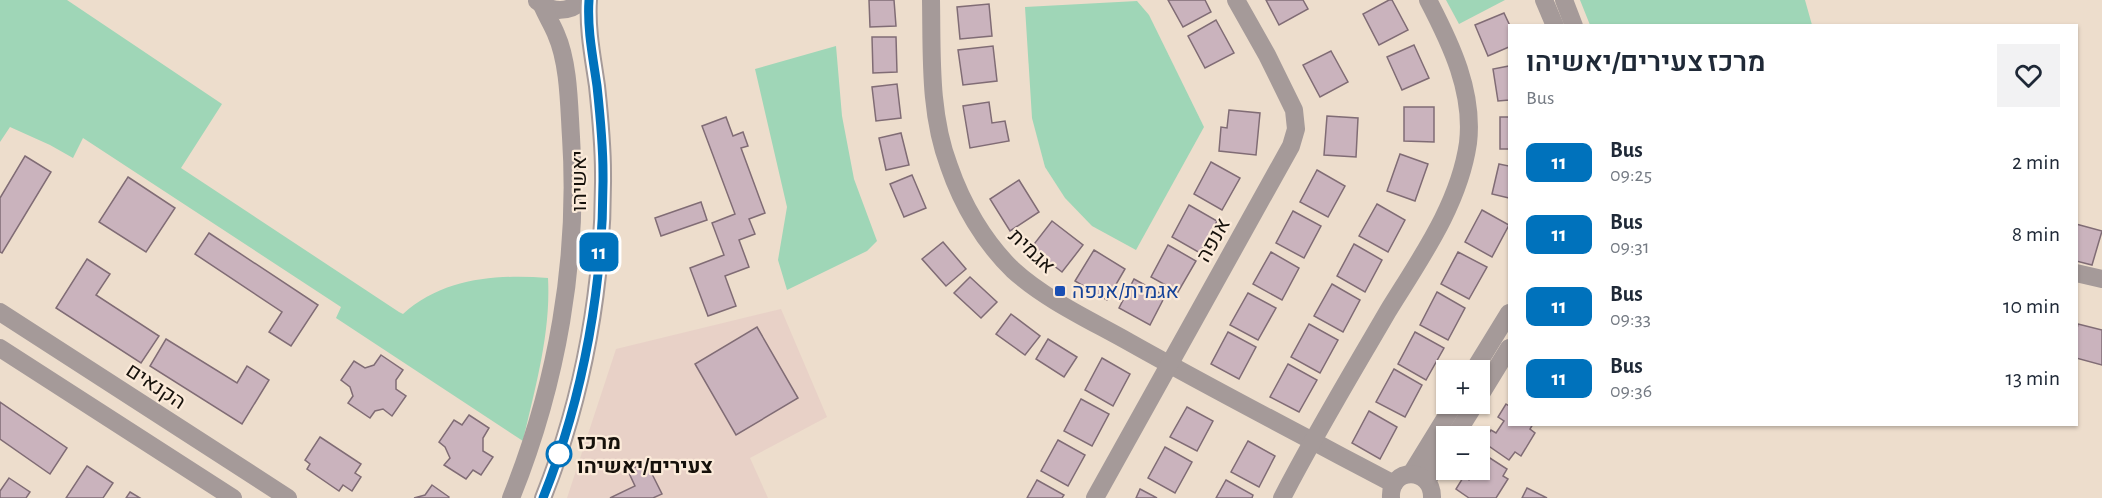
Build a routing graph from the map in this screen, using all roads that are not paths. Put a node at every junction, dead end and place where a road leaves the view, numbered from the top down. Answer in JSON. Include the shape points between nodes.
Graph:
{"nodes":[{"id":1,"x":583,"y":0,"type":"edge"},
{"id":2,"x":589,"y":0,"type":"edge"},
{"id":3,"x":931,"y":0,"type":"edge"},
{"id":4,"x":1236,"y":0,"type":"edge"},
{"id":5,"x":1428,"y":0,"type":"edge"},
{"id":6,"x":1544,"y":0,"type":"edge"},
{"id":7,"x":1564,"y":0,"type":"edge"},
{"id":8,"x":539,"y":3,"type":"edge"},
{"id":9,"x":1554,"y":24,"type":"edge"},
{"id":10,"x":1573,"y":24,"type":"edge"},
{"id":11,"x":2078,"y":273,"type":"edge"},
{"id":12,"x":2102,"y":279,"type":"edge"},
{"id":13,"x":0,"y":312,"type":"edge"},
{"id":14,"x":1508,"y":315,"type":"edge"},
{"id":15,"x":0,"y":348,"type":"edge"},
{"id":16,"x":1508,"y":350,"type":"edge"},
{"id":17,"x":1480,"y":360,"type":"edge"},
{"id":18,"x":1169,"y":364,"type":"junction"},
{"id":19,"x":1490,"y":379,"type":"edge"},
{"id":20,"x":1450,"y":414,"type":"edge"},
{"id":21,"x":1312,"y":440,"type":"junction"},
{"id":22,"x":1436,"y":465,"type":"edge"},
{"id":23,"x":1423,"y":484,"type":"edge"},
{"id":24,"x":1392,"y":491,"type":"edge"},
{"id":25,"x":233,"y":498,"type":"edge"},
{"id":26,"x":288,"y":498,"type":"edge"},
{"id":27,"x":511,"y":498,"type":"edge"},
{"id":28,"x":543,"y":498,"type":"edge"},
{"id":29,"x":1095,"y":498,"type":"edge"},
{"id":30,"x":1282,"y":498,"type":"edge"}],
"edges":[{"from":1,"to":8,"type":"street","via":[[560,11]]},
{"from":2,"to":28,"type":"street","name":"יאשיהו","via":[[603,172],[596,286],[583,365],[556,466]]},
{"from":3,"to":18,"type":"street","name":"אגמית","via":[[936,123],[962,199],[979,227],[995,251],[1037,288]]},
{"from":4,"to":18,"type":"street","name":"אנפה","via":[[1287,93],[1296,129],[1291,146]]},
{"from":5,"to":21,"type":"street","via":[[1447,36],[1468,107],[1468,142],[1462,172],[1434,234]]},
{"from":6,"to":9,"type":"street"},
{"from":7,"to":10,"type":"street"},
{"from":8,"to":27,"type":"street","name":"יאשיהו","via":[[557,35],[568,92],[572,222],[567,282],[552,368],[528,456]]},
{"from":11,"to":12,"type":"street"},
{"from":13,"to":26,"type":"street","name":"הקנאים"},
{"from":14,"to":17,"type":"street"},
{"from":15,"to":25,"type":"street"},
{"from":16,"to":19,"type":"street"},
{"from":18,"to":21,"type":"street","name":"אגמית"},
{"from":18,"to":29,"type":"street","name":"אנפה"},
{"from":20,"to":23,"type":"street"},
{"from":21,"to":24,"type":"street","name":"אגמית"},
{"from":21,"to":30,"type":"street"},
{"from":22,"to":23,"type":"street"},
{"from":23,"to":24,"type":"street","via":[[1401,477]]}]}
